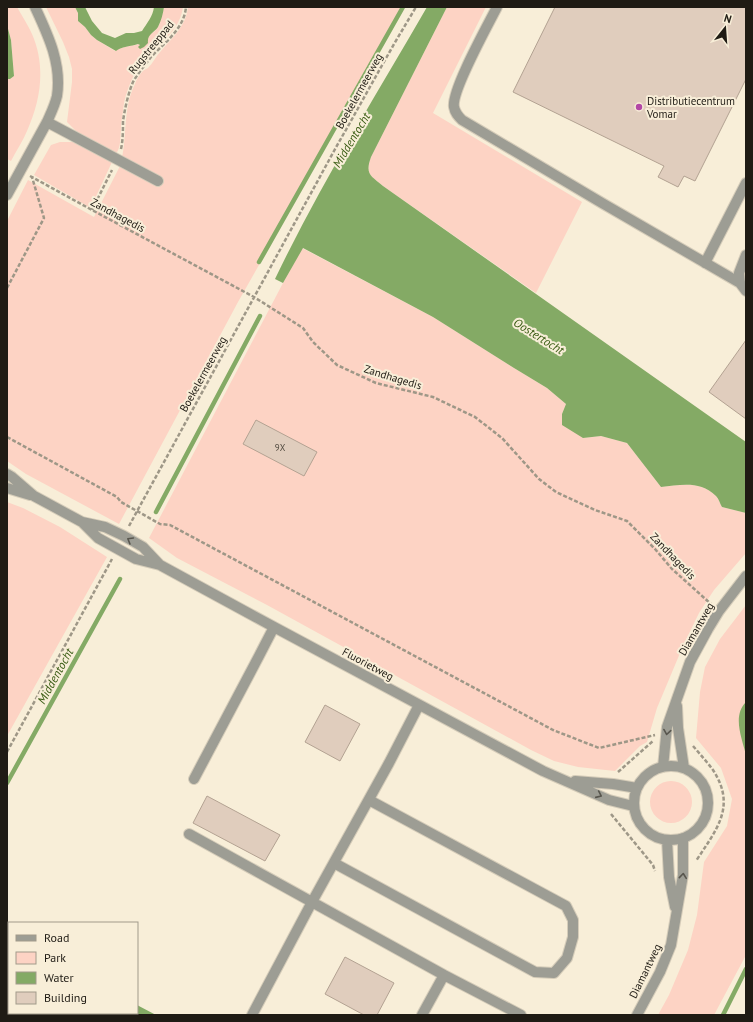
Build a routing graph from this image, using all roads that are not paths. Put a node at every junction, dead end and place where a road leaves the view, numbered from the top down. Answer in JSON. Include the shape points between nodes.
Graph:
{"nodes":[{"id":1,"x":35,"y":7,"type":"edge"},
{"id":2,"x":497,"y":7,"type":"edge"},
{"id":3,"x":47,"y":122,"type":"junction"},
{"id":4,"x":158,"y":181,"type":"dead end"},
{"id":5,"x":746,"y":183,"type":"edge"},
{"id":6,"x":7,"y":195,"type":"edge"},
{"id":7,"x":746,"y":255,"type":"edge"},
{"id":8,"x":705,"y":263,"type":"junction"},
{"id":9,"x":740,"y":283,"type":"junction"},
{"id":10,"x":746,"y":291,"type":"edge"},
{"id":11,"x":7,"y":474,"type":"edge"},
{"id":12,"x":7,"y":488,"type":"edge"},
{"id":13,"x":34,"y":496,"type":"junction"},
{"id":14,"x":82,"y":522,"type":"junction"},
{"id":15,"x":160,"y":564,"type":"junction"},
{"id":16,"x":746,"y":576,"type":"edge"},
{"id":17,"x":274,"y":627,"type":"junction"},
{"id":18,"x":677,"y":700,"type":"junction"},
{"id":19,"x":419,"y":705,"type":"junction"},
{"id":20,"x":663,"y":767,"type":"junction"},
{"id":21,"x":684,"y":768,"type":"junction"},
{"id":22,"x":194,"y":779,"type":"dead end"},
{"id":23,"x":566,"y":781,"type":"junction"},
{"id":24,"x":637,"y":788,"type":"junction"},
{"id":25,"x":369,"y":800,"type":"junction"},
{"id":26,"x":634,"y":806,"type":"junction"},
{"id":27,"x":189,"y":834,"type":"dead end"},
{"id":28,"x":683,"y":838,"type":"junction"},
{"id":29,"x":666,"y":840,"type":"junction"},
{"id":30,"x":334,"y":863,"type":"junction"},
{"id":31,"x":312,"y":902,"type":"junction"},
{"id":32,"x":676,"y":913,"type":"junction"},
{"id":33,"x":444,"y":975,"type":"junction"},
{"id":34,"x":252,"y":1015,"type":"edge"},
{"id":35,"x":422,"y":1015,"type":"edge"},
{"id":36,"x":521,"y":1015,"type":"edge"},
{"id":37,"x":637,"y":1015,"type":"edge"}],
"edges":[{"from":1,"to":3,"type":"street","via":[[50,41],[58,73],[57,97]]},
{"from":2,"to":8,"type":"street","via":[[458,88],[454,100],[456,114],[462,120]]},
{"from":3,"to":4,"type":"street"},
{"from":3,"to":6,"type":"street"},
{"from":5,"to":8,"type":"street"},
{"from":7,"to":9,"type":"street","via":[[739,273]]},
{"from":8,"to":9,"type":"street"},
{"from":9,"to":10,"type":"street"},
{"from":11,"to":13,"type":"street","name":"Fluorietweg"},
{"from":12,"to":13,"type":"street","name":"Fluorietweg"},
{"from":13,"to":14,"type":"street","name":"Fluorietweg"},
{"from":15,"to":14,"type":"street","name":"Fluorietweg","one_way":true,"via":[[143,547],[124,536],[105,527]]},
{"from":14,"to":15,"type":"street","name":"Fluorietweg","via":[[98,538],[136,559]]},
{"from":15,"to":17,"type":"street","name":"Fluorietweg"},
{"from":16,"to":18,"type":"street","name":"Diamantweg","via":[[708,629],[688,668]]},
{"from":17,"to":19,"type":"street","name":"Fluorietweg"},
{"from":17,"to":22,"type":"street"},
{"from":18,"to":20,"type":"street","name":"Diamantweg","one_way":true,"via":[[667,727]]},
{"from":18,"to":21,"type":"street","name":"Diamantweg"},
{"from":19,"to":23,"type":"street","name":"Fluorietweg"},
{"from":19,"to":25,"type":"street"},
{"from":20,"to":21,"type":"street"},
{"from":20,"to":24,"type":"street","via":[[645,776]]},
{"from":21,"to":28,"type":"street","via":[[701,782],[708,804],[701,825]]},
{"from":23,"to":24,"type":"street","name":"Fluorietweg"},
{"from":23,"to":26,"type":"street","name":"Fluorietweg","one_way":true,"via":[[609,800]]},
{"from":24,"to":26,"type":"street"},
{"from":25,"to":30,"type":"street"},
{"from":25,"to":30,"type":"street","via":[[566,906],[573,920],[573,937],[567,958],[554,973],[536,972]]},
{"from":26,"to":29,"type":"street","via":[[635,814],[644,829]]},
{"from":27,"to":31,"type":"street"},
{"from":28,"to":29,"type":"street"},
{"from":32,"to":28,"type":"street","name":"Diamantweg","one_way":true,"via":[[683,875]]},
{"from":29,"to":32,"type":"street","name":"Diamantweg","via":[[669,877]]},
{"from":30,"to":31,"type":"street"},
{"from":31,"to":33,"type":"street"},
{"from":31,"to":34,"type":"street"},
{"from":32,"to":37,"type":"street","name":"Diamantweg","via":[[668,954]]},
{"from":33,"to":35,"type":"street"},
{"from":33,"to":36,"type":"street"}]}
